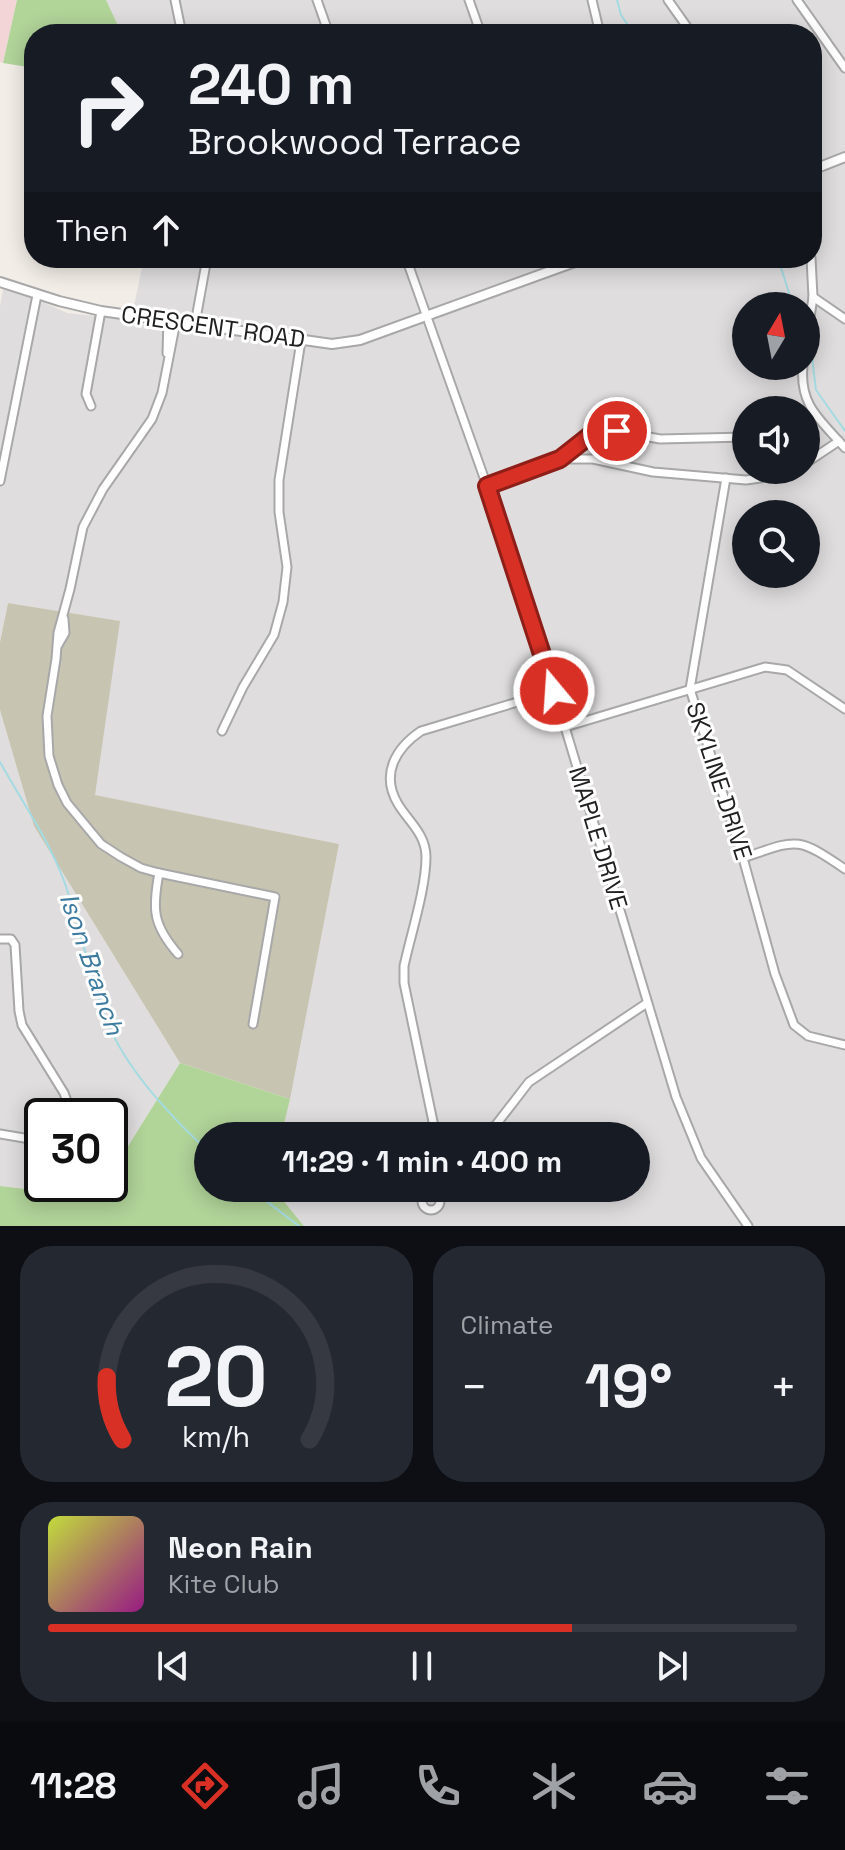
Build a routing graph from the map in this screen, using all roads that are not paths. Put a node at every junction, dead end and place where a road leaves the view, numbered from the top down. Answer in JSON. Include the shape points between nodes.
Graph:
{"nodes":[{"id":1,"x":175,"y":0,"type":"edge"},
{"id":2,"x":317,"y":0,"type":"edge"},
{"id":3,"x":469,"y":0,"type":"edge"},
{"id":4,"x":592,"y":0,"type":"edge"},
{"id":5,"x":668,"y":0,"type":"edge"},
{"id":6,"x":797,"y":0,"type":"edge"},
{"id":7,"x":180,"y":24,"type":"edge"},
{"id":8,"x":325,"y":24,"type":"edge"},
{"id":9,"x":477,"y":24,"type":"edge"},
{"id":10,"x":598,"y":24,"type":"edge"},
{"id":11,"x":685,"y":24,"type":"edge"},
{"id":12,"x":814,"y":24,"type":"edge"},
{"id":13,"x":822,"y":35,"type":"edge"},
{"id":14,"x":845,"y":68,"type":"edge"},
{"id":15,"x":845,"y":157,"type":"edge"},
{"id":16,"x":822,"y":166,"type":"edge"},
{"id":17,"x":205,"y":268,"type":"edge"},
{"id":18,"x":410,"y":268,"type":"edge"},
{"id":19,"x":547,"y":268,"type":"edge"},
{"id":20,"x":812,"y":268,"type":"edge"},
{"id":21,"x":0,"y":282,"type":"edge"},
{"id":22,"x":813,"y":292,"type":"edge"},
{"id":23,"x":37,"y":295,"type":"junction"},
{"id":24,"x":820,"y":302,"type":"edge"},
{"id":25,"x":101,"y":311,"type":"junction"},
{"id":26,"x":427,"y":316,"type":"junction"},
{"id":27,"x":845,"y":319,"type":"edge"},
{"id":28,"x":172,"y":321,"type":"junction"},
{"id":29,"x":195,"y":324,"type":"junction"},
{"id":30,"x":301,"y":341,"type":"junction"},
{"id":31,"x":804,"y":380,"type":"edge"},
{"id":32,"x":91,"y":406,"type":"dead end"},
{"id":33,"x":732,"y":437,"type":"edge"},
{"id":34,"x":839,"y":441,"type":"junction"},
{"id":35,"x":845,"y":448,"type":"edge"},
{"id":36,"x":820,"y":454,"type":"edge"},
{"id":37,"x":560,"y":459,"type":"junction"},
{"id":38,"x":726,"y":478,"type":"junction"},
{"id":39,"x":732,"y":479,"type":"edge"},
{"id":40,"x":0,"y":481,"type":"edge"},
{"id":41,"x":487,"y":486,"type":"junction"},
{"id":42,"x":690,"y":689,"type":"junction"},
{"id":43,"x":554,"y":691,"type":"junction"},
{"id":44,"x":845,"y":709,"type":"edge"},
{"id":45,"x":565,"y":727,"type":"junction"},
{"id":46,"x":222,"y":731,"type":"dead end"},
{"id":47,"x":743,"y":858,"type":"junction"},
{"id":48,"x":845,"y":869,"type":"edge"},
{"id":49,"x":159,"y":873,"type":"junction"},
{"id":50,"x":0,"y":939,"type":"edge"},
{"id":51,"x":178,"y":954,"type":"dead end"},
{"id":52,"x":647,"y":1003,"type":"junction"},
{"id":53,"x":253,"y":1024,"type":"dead end"},
{"id":54,"x":845,"y":1045,"type":"edge"},
{"id":55,"x":66,"y":1098,"type":"edge"},
{"id":56,"x":433,"y":1122,"type":"edge"},
{"id":57,"x":498,"y":1122,"type":"edge"},
{"id":58,"x":0,"y":1134,"type":"edge"},
{"id":59,"x":24,"y":1138,"type":"edge"},
{"id":60,"x":748,"y":1226,"type":"edge"}],
"edges":[{"from":1,"to":7,"type":"street"},
{"from":2,"to":8,"type":"street"},
{"from":3,"to":9,"type":"street"},
{"from":4,"to":10,"type":"street"},
{"from":5,"to":11,"type":"street"},
{"from":6,"to":12,"type":"street"},
{"from":13,"to":14,"type":"street"},
{"from":15,"to":16,"type":"street"},
{"from":17,"to":29,"type":"street"},
{"from":18,"to":26,"type":"street","name":"MAPLE DRIVE"},
{"from":19,"to":26,"type":"street","name":"CRESCENT ROAD"},
{"from":20,"to":22,"type":"street"},
{"from":21,"to":23,"type":"street","name":"CRESCENT ROAD"},
{"from":23,"to":25,"type":"street","name":"CRESCENT ROAD"},
{"from":23,"to":40,"type":"street"},
{"from":24,"to":27,"type":"street"},
{"from":25,"to":28,"type":"street","name":"CRESCENT ROAD"},
{"from":25,"to":32,"type":"street","via":[[86,394]]},
{"from":26,"to":30,"type":"street","name":"CRESCENT ROAD","via":[[360,340]]},
{"from":26,"to":41,"type":"street","name":"MAPLE DRIVE"},
{"from":28,"to":29,"type":"street","name":"CRESCENT ROAD"},
{"from":28,"to":49,"type":"street","via":[[162,393],[152,419],[83,527],[58,633],[46,736],[67,803],[101,844]]},
{"from":29,"to":30,"type":"street","name":"CRESCENT ROAD"},
{"from":30,"to":46,"type":"street","via":[[279,480],[287,567],[283,602],[274,635]]},
{"from":31,"to":34,"type":"street","via":[[805,401]]},
{"from":33,"to":37,"type":"street","via":[[593,433]]},
{"from":34,"to":35,"type":"street"},
{"from":34,"to":36,"type":"street"},
{"from":37,"to":38,"type":"street"},
{"from":37,"to":41,"type":"street"},
{"from":38,"to":39,"type":"street"},
{"from":38,"to":42,"type":"street","name":"SKYLINE DRIVE"},
{"from":41,"to":43,"type":"street","name":"MAPLE DRIVE"},
{"from":42,"to":44,"type":"street","via":[[776,667]]},
{"from":42,"to":45,"type":"street"},
{"from":42,"to":47,"type":"street","name":"SKYLINE DRIVE"},
{"from":43,"to":45,"type":"street","name":"MAPLE DRIVE"},
{"from":43,"to":56,"type":"street","via":[[421,731],[393,760],[389,780],[396,802],[418,830],[427,855],[404,971]]},
{"from":45,"to":52,"type":"street","name":"MAPLE DRIVE"},
{"from":47,"to":48,"type":"street","via":[[796,843]]},
{"from":47,"to":54,"type":"street","name":"SKYLINE DRIVE","via":[[794,1025],[808,1036]]},
{"from":49,"to":51,"type":"street","via":[[154,911],[164,938]]},
{"from":49,"to":53,"type":"street","via":[[275,897]]},
{"from":50,"to":55,"type":"street","via":[[11,939],[15,945],[22,1025]]},
{"from":52,"to":57,"type":"street","via":[[529,1082]]},
{"from":52,"to":60,"type":"street","name":"MAPLE DRIVE","via":[[701,1158]]},
{"from":58,"to":59,"type":"street"}]}
